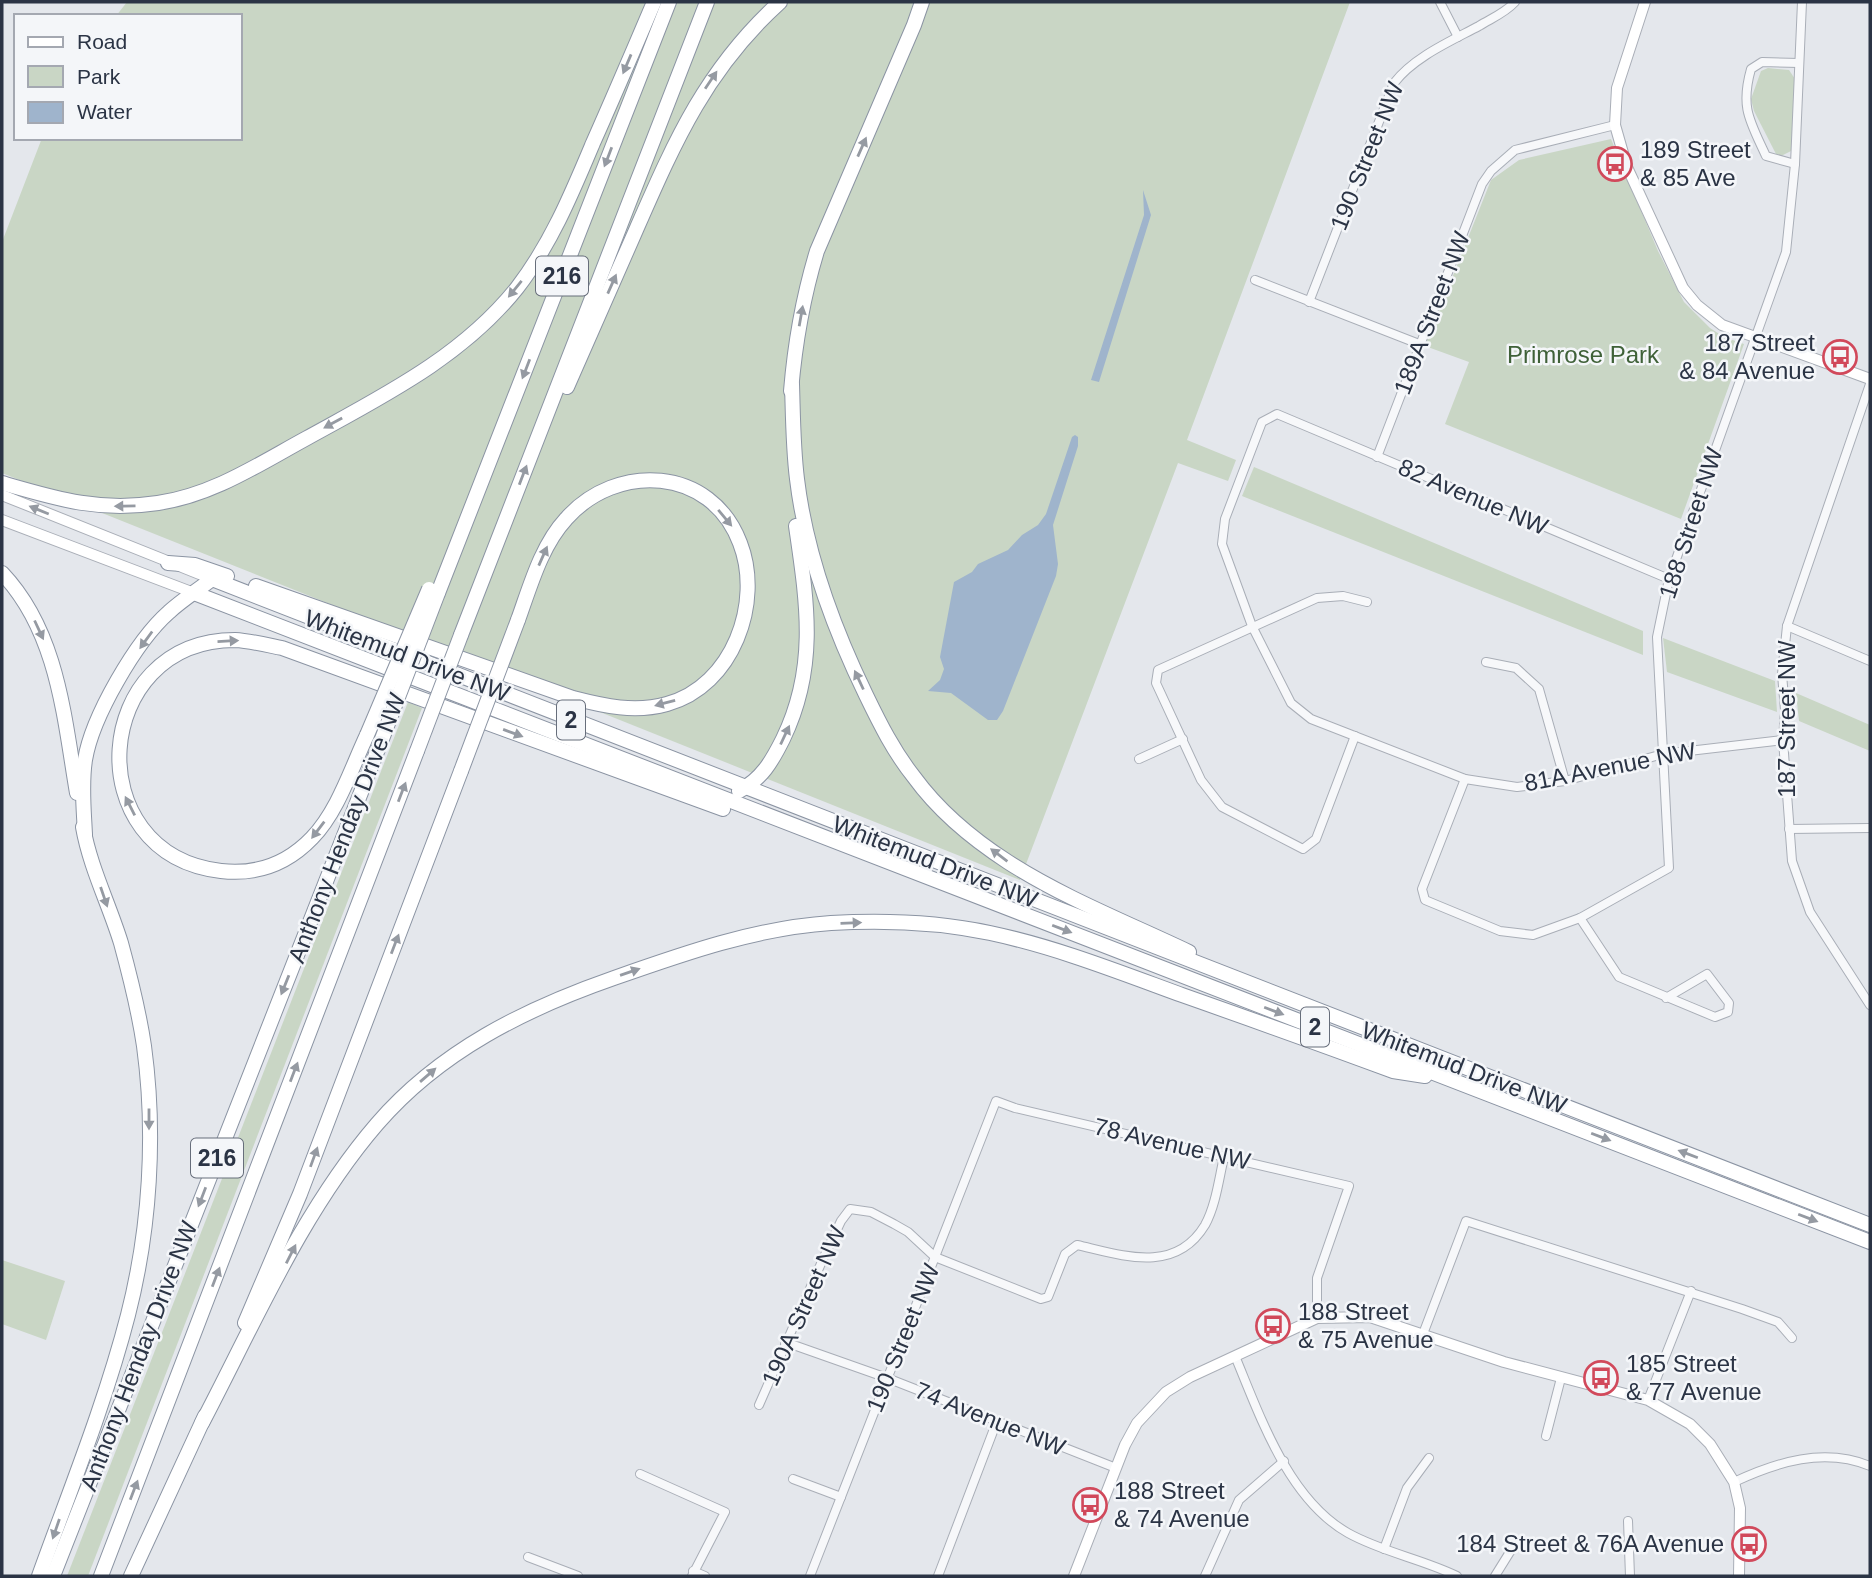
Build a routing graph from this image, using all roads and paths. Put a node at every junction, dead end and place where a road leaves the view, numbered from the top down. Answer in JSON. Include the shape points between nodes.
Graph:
{"nodes":[{"id":1,"x":654,"y":2,"type":"edge"},
{"id":2,"x":669,"y":2,"type":"edge"},
{"id":3,"x":707,"y":2,"type":"edge"},
{"id":4,"x":780,"y":2,"type":"edge"},
{"id":5,"x":922,"y":2,"type":"edge"},
{"id":6,"x":1440,"y":2,"type":"edge"},
{"id":7,"x":1515,"y":2,"type":"edge"},
{"id":8,"x":1645,"y":2,"type":"edge"},
{"id":9,"x":1802,"y":2,"type":"edge"},
{"id":10,"x":1458,"y":37,"type":"junction"},
{"id":11,"x":1799,"y":63,"type":"junction"},
{"id":12,"x":1615,"y":125,"type":"junction"},
{"id":13,"x":1795,"y":163,"type":"junction"},
{"id":14,"x":1255,"y":280,"type":"dead end"},
{"id":15,"x":1309,"y":302,"type":"junction"},
{"id":16,"x":1755,"y":337,"type":"junction"},
{"id":17,"x":1419,"y":344,"type":"junction"},
{"id":18,"x":1870,"y":381,"type":"edge"},
{"id":19,"x":792,"y":384,"type":"junction"},
{"id":20,"x":549,"y":410,"type":"junction"},
{"id":21,"x":1377,"y":457,"type":"junction"},
{"id":22,"x":2,"y":483,"type":"edge"},
{"id":23,"x":2,"y":495,"type":"edge"},
{"id":24,"x":2,"y":520,"type":"edge"},
{"id":25,"x":1222,"y":544,"type":"joint"},
{"id":26,"x":168,"y":563,"type":"junction"},
{"id":27,"x":2,"y":573,"type":"edge"},
{"id":28,"x":212,"y":579,"type":"junction"},
{"id":29,"x":1669,"y":579,"type":"junction"},
{"id":30,"x":194,"y":593,"type":"junction"},
{"id":31,"x":1367,"y":602,"type":"dead end"},
{"id":32,"x":1252,"y":626,"type":"junction"},
{"id":33,"x":1787,"y":626,"type":"junction"},
{"id":34,"x":1870,"y":661,"type":"edge"},
{"id":35,"x":1486,"y":662,"type":"dead end"},
{"id":36,"x":1355,"y":736,"type":"junction"},
{"id":37,"x":374,"y":737,"type":"junction"},
{"id":38,"x":1183,"y":740,"type":"junction"},
{"id":39,"x":1783,"y":740,"type":"junction"},
{"id":40,"x":1663,"y":754,"type":"junction"},
{"id":41,"x":1139,"y":759,"type":"dead end"},
{"id":42,"x":1465,"y":779,"type":"junction"},
{"id":43,"x":1565,"y":781,"type":"junction"},
{"id":44,"x":745,"y":788,"type":"junction"},
{"id":45,"x":722,"y":799,"type":"junction"},
{"id":46,"x":1870,"y":828,"type":"edge"},
{"id":47,"x":1789,"y":829,"type":"junction"},
{"id":48,"x":85,"y":835,"type":"junction"},
{"id":49,"x":884,"y":860,"type":"junction"},
{"id":50,"x":1580,"y":918,"type":"junction"},
{"id":51,"x":1666,"y":998,"type":"junction"},
{"id":52,"x":1870,"y":1005,"type":"edge"},
{"id":53,"x":1325,"y":1014,"type":"junction"},
{"id":54,"x":1458,"y":1082,"type":"junction"},
{"id":55,"x":996,"y":1101,"type":"joint"},
{"id":56,"x":1224,"y":1157,"type":"junction"},
{"id":57,"x":1870,"y":1225,"type":"edge"},
{"id":58,"x":1870,"y":1242,"type":"edge"},
{"id":59,"x":935,"y":1257,"type":"junction"},
{"id":60,"x":1690,"y":1291,"type":"junction"},
{"id":61,"x":1317,"y":1318,"type":"junction"},
{"id":62,"x":1423,"y":1334,"type":"junction"},
{"id":63,"x":1792,"y":1338,"type":"dead end"},
{"id":64,"x":785,"y":1342,"type":"junction"},
{"id":65,"x":1235,"y":1356,"type":"junction"},
{"id":66,"x":887,"y":1378,"type":"junction"},
{"id":67,"x":1561,"y":1378,"type":"junction"},
{"id":68,"x":1648,"y":1400,"type":"junction"},
{"id":69,"x":760,"y":1405,"type":"dead end"},
{"id":70,"x":997,"y":1421,"type":"junction"},
{"id":71,"x":202,"y":1423,"type":"junction"},
{"id":72,"x":1546,"y":1436,"type":"dead end"},
{"id":73,"x":1429,"y":1458,"type":"dead end"},
{"id":74,"x":1284,"y":1461,"type":"junction"},
{"id":75,"x":1870,"y":1466,"type":"edge"},
{"id":76,"x":1116,"y":1468,"type":"junction"},
{"id":77,"x":640,"y":1474,"type":"dead end"},
{"id":78,"x":793,"y":1479,"type":"dead end"},
{"id":79,"x":1734,"y":1482,"type":"junction"},
{"id":80,"x":841,"y":1497,"type":"junction"},
{"id":81,"x":1628,"y":1521,"type":"dead end"},
{"id":82,"x":1513,"y":1547,"type":"dead end"},
{"id":83,"x":1384,"y":1549,"type":"junction"},
{"id":84,"x":528,"y":1557,"type":"dead end"},
{"id":85,"x":693,"y":1574,"type":"edge"},
{"id":86,"x":39,"y":1576,"type":"edge"},
{"id":87,"x":53,"y":1576,"type":"edge"},
{"id":88,"x":101,"y":1576,"type":"edge"},
{"id":89,"x":131,"y":1576,"type":"edge"},
{"id":90,"x":579,"y":1576,"type":"edge"},
{"id":91,"x":705,"y":1576,"type":"edge"},
{"id":92,"x":810,"y":1576,"type":"edge"},
{"id":93,"x":938,"y":1576,"type":"edge"},
{"id":94,"x":1074,"y":1576,"type":"edge"},
{"id":95,"x":1205,"y":1576,"type":"edge"},
{"id":96,"x":1457,"y":1576,"type":"edge"},
{"id":97,"x":1495,"y":1576,"type":"edge"},
{"id":98,"x":1630,"y":1576,"type":"edge"},
{"id":99,"x":1739,"y":1576,"type":"edge"}],
"edges":[{"from":1,"to":22,"type":"highway","one_way":true,"via":[[546,244],[517,287],[457,348],[361,407],[197,494],[147,504],[92,506]]},
{"from":2,"to":37,"type":"highway","name":"Anthony Henday Drive NW","number":"216","one_way":true,"bridge":true,"via":[[455,551]]},
{"from":3,"to":20,"type":"highway","name":"Anthony Henday Drive NW","number":"216"},
{"from":20,"to":4,"type":"highway","one_way":true,"via":[[565,391],[687,119],[717,71]]},
{"from":19,"to":5,"type":"highway","one_way":true,"via":[[802,311],[817,251]]},
{"from":6,"to":10,"type":"street"},
{"from":7,"to":10,"type":"street","name":"190 Street NW"},
{"from":8,"to":12,"type":"street","via":[[1617,88]]},
{"from":9,"to":11,"type":"street","name":"188 Street NW"},
{"from":10,"to":15,"type":"street","name":"190 Street NW","via":[[1402,72],[1394,83]]},
{"from":11,"to":13,"type":"street","name":"188 Street NW"},
{"from":11,"to":13,"type":"street","via":[[1762,62],[1751,69],[1745,90],[1746,112],[1766,156]]},
{"from":12,"to":16,"type":"street","via":[[1627,167],[1683,288],[1722,325]]},
{"from":12,"to":17,"type":"street","name":"189A Street NW","via":[[1515,150],[1491,171]]},
{"from":13,"to":16,"type":"street","name":"188 Street NW","via":[[1786,252]]},
{"from":14,"to":15,"type":"street"},
{"from":15,"to":17,"type":"street"},
{"from":16,"to":18,"type":"street"},
{"from":16,"to":29,"type":"street","name":"188 Street NW"},
{"from":17,"to":21,"type":"street","name":"189A Street NW"},
{"from":18,"to":33,"type":"street","name":"187 Street NW"},
{"from":44,"to":19,"type":"highway","one_way":true,"via":[[772,761],[789,727],[805,674],[806,589],[789,479]]},
{"from":53,"to":19,"type":"highway","one_way":true,"via":[[1007,862],[950,816],[914,778],[886,736],[857,676],[812,557],[797,478]]},
{"from":88,"to":20,"type":"highway","name":"Anthony Henday Drive NW","number":"216","one_way":true,"bridge":true},
{"from":21,"to":25,"type":"street","name":"82 Avenue NW","via":[[1277,414],[1262,422],[1225,519]]},
{"from":21,"to":29,"type":"street","name":"82 Avenue NW"},
{"from":26,"to":23,"type":"street","name":"Whitemud Drive NW","one_way":true},
{"from":24,"to":30,"type":"street","name":"Whitemud Drive NW"},
{"from":25,"to":32,"type":"street","name":"81A Avenue NW"},
{"from":26,"to":28,"type":"street","name":"Whitemud Drive NW"},
{"from":71,"to":26,"type":"highway","one_way":true,"bridge":true,"via":[[300,1194],[461,771],[518,620],[546,549],[563,522],[612,485],[648,479],[669,482],[691,490],[723,514],[740,543],[749,582],[748,605],[735,643],[703,684],[668,704],[614,708],[573,698],[195,565]]},
{"from":27,"to":48,"type":"highway","one_way":true,"via":[[34,617],[54,667]]},
{"from":28,"to":30,"type":"highway"},
{"from":28,"to":44,"type":"highway","name":"Whitemud Drive NW","number":"2"},
{"from":29,"to":40,"type":"street","name":"188 Street NW","via":[[1657,637]]},
{"from":30,"to":45,"type":"highway","name":"Whitemud Drive NW","number":"2"},
{"from":30,"to":48,"type":"highway","one_way":true,"via":[[168,612],[149,635],[102,708],[85,760]]},
{"from":31,"to":32,"type":"street","via":[[1343,596],[1317,598]]},
{"from":32,"to":36,"type":"street","name":"81A Avenue NW","via":[[1291,703],[1311,719]]},
{"from":32,"to":38,"type":"street","via":[[1158,670],[1156,683]]},
{"from":33,"to":34,"type":"street"},
{"from":33,"to":39,"type":"street","name":"187 Street NW"},
{"from":35,"to":43,"type":"street","via":[[1516,668],[1539,689]]},
{"from":36,"to":38,"type":"street","via":[[1316,839],[1303,849],[1222,807],[1201,780]]},
{"from":36,"to":42,"type":"street","name":"81A Avenue NW"},
{"from":37,"to":49,"type":"highway","one_way":true,"via":[[313,838],[288,858],[251,872],[202,867],[165,849],[134,815],[119,775],[122,726],[133,700],[152,675],[198,646],[249,641],[282,648],[797,836]]},
{"from":37,"to":87,"type":"highway","name":"Anthony Henday Drive NW","number":"216","one_way":true},
{"from":38,"to":41,"type":"street"},
{"from":39,"to":40,"type":"street","name":"81A Avenue NW"},
{"from":39,"to":47,"type":"street","name":"187 Street NW"},
{"from":40,"to":43,"type":"street","name":"81A Avenue NW"},
{"from":40,"to":50,"type":"street","name":"188 Street NW","via":[[1668,868]]},
{"from":42,"to":43,"type":"street","name":"81A Avenue NW","via":[[1517,787]]},
{"from":42,"to":50,"type":"street","name":"188 Street NW","via":[[1422,889],[1425,900],[1500,931],[1533,936]]},
{"from":44,"to":45,"type":"highway"},
{"from":44,"to":53,"type":"highway","name":"Whitemud Drive NW","number":"2"},
{"from":45,"to":49,"type":"highway","name":"Whitemud Drive NW"},
{"from":46,"to":47,"type":"street"},
{"from":47,"to":52,"type":"street","name":"187 Street NW","via":[[1792,861],[1810,912]]},
{"from":48,"to":86,"type":"highway","one_way":true,"via":[[121,943],[144,1046],[149,1181],[134,1288],[119,1348]]},
{"from":49,"to":54,"type":"highway","name":"Whitemud Drive NW","number":"2","one_way":true},
{"from":50,"to":51,"type":"street","via":[[1619,977]]},
{"from":51,"to":51,"type":"street","via":[[1715,1017],[1728,1012],[1730,1003],[1707,974]]},
{"from":57,"to":53,"type":"highway","name":"Whitemud Drive NW","number":"2","one_way":true},
{"from":54,"to":58,"type":"highway","name":"Whitemud Drive NW","number":"2","one_way":true},
{"from":71,"to":54,"type":"highway","one_way":true,"via":[[298,1239],[345,1166],[409,1091],[467,1046],[522,1014],[569,993],[715,944],[839,923],[917,923],[989,932],[1047,947],[1393,1071]]},
{"from":55,"to":56,"type":"street","name":"78 Avenue NW"},
{"from":55,"to":59,"type":"street","name":"190 Street NW"},
{"from":56,"to":59,"type":"street","via":[[1211,1211],[1194,1238],[1165,1256],[1146,1259],[1077,1245],[1065,1254],[1048,1297]]},
{"from":56,"to":61,"type":"street","name":"78 Avenue NW","via":[[1349,1186],[1317,1278]]},
{"from":59,"to":64,"type":"street","name":"190A Street NW","via":[[894,1223],[871,1212],[850,1209]]},
{"from":59,"to":66,"type":"street","name":"190 Street NW"},
{"from":60,"to":62,"type":"street","via":[[1466,1221]]},
{"from":60,"to":63,"type":"street","via":[[1777,1322]]},
{"from":60,"to":68,"type":"street"},
{"from":61,"to":62,"type":"street","via":[[1370,1317]]},
{"from":61,"to":65,"type":"street"},
{"from":62,"to":67,"type":"street"},
{"from":64,"to":66,"type":"street","name":"74 Avenue NW"},
{"from":64,"to":69,"type":"street","name":"190A Street NW"},
{"from":65,"to":74,"type":"street"},
{"from":65,"to":76,"type":"street","via":[[1166,1392],[1137,1423]]},
{"from":66,"to":70,"type":"street","name":"74 Avenue NW"},
{"from":66,"to":80,"type":"street","name":"190 Street NW"},
{"from":67,"to":68,"type":"street"},
{"from":67,"to":72,"type":"street"},
{"from":68,"to":79,"type":"street","via":[[1702,1434]]},
{"from":70,"to":76,"type":"street","name":"74 Avenue NW"},
{"from":70,"to":93,"type":"street"},
{"from":71,"to":89,"type":"highway"},
{"from":73,"to":83,"type":"street","via":[[1407,1488]]},
{"from":74,"to":83,"type":"street","via":[[1304,1497],[1324,1517]]},
{"from":74,"to":95,"type":"street","via":[[1239,1500]]},
{"from":75,"to":79,"type":"street","via":[[1829,1456],[1809,1458],[1766,1468]]},
{"from":76,"to":94,"type":"street"},
{"from":77,"to":85,"type":"street","via":[[725,1511]]},
{"from":78,"to":80,"type":"street"},
{"from":79,"to":99,"type":"street","via":[[1740,1508]]},
{"from":80,"to":92,"type":"street","name":"190 Street NW"},
{"from":81,"to":98,"type":"street"},
{"from":82,"to":97,"type":"street"},
{"from":83,"to":96,"type":"street"},
{"from":84,"to":90,"type":"street"},
{"from":85,"to":91,"type":"street"}]}
